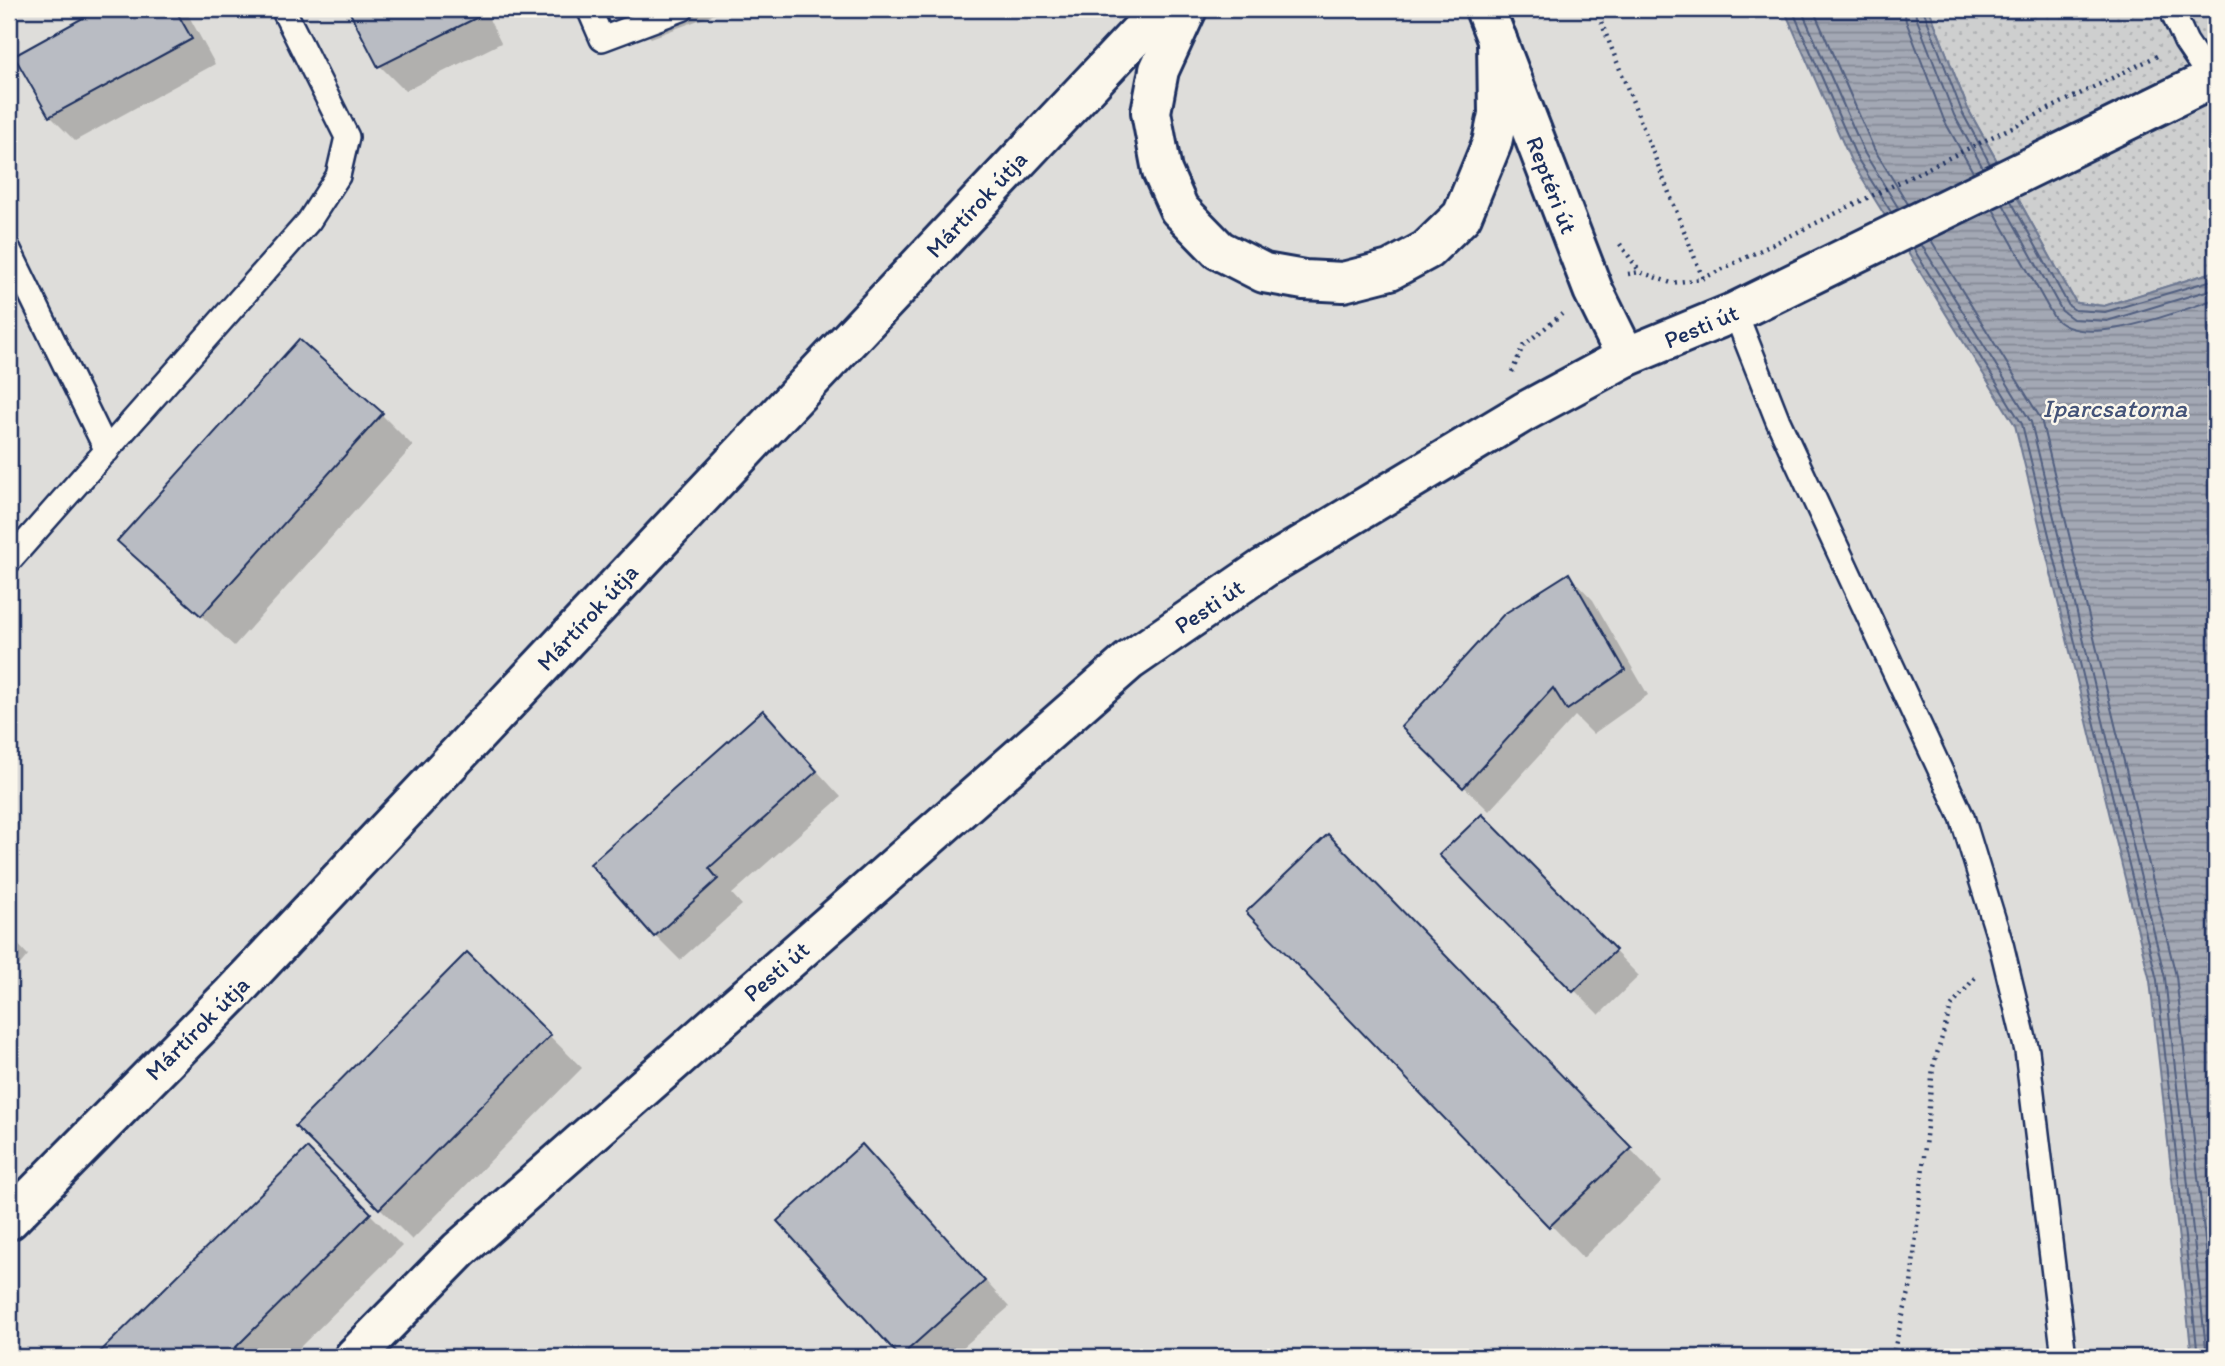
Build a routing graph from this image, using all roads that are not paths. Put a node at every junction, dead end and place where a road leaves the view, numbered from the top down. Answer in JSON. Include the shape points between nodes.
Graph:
{"nodes":[{"id":1,"x":283,"y":9,"type":"edge"},
{"id":2,"x":589,"y":9,"type":"edge"},
{"id":3,"x":682,"y":9,"type":"edge"},
{"id":4,"x":1161,"y":9,"type":"edge"},
{"id":5,"x":1187,"y":9,"type":"edge"},
{"id":6,"x":2171,"y":9,"type":"edge"},
{"id":7,"x":1491,"y":24,"type":"edge"},
{"id":8,"x":2214,"y":78,"type":"edge"},
{"id":9,"x":9,"y":250,"type":"edge"},
{"id":10,"x":1735,"y":312,"type":"junction"},
{"id":11,"x":1626,"y":357,"type":"junction"},
{"id":12,"x":107,"y":451,"type":"junction"},
{"id":13,"x":9,"y":561,"type":"edge"},
{"id":14,"x":9,"y":1220,"type":"edge"},
{"id":15,"x":354,"y":1357,"type":"edge"},
{"id":16,"x":2064,"y":1357,"type":"edge"}],
"edges":[{"from":1,"to":12,"type":"lane","via":[[347,137],[338,176],[309,221]]},
{"from":2,"to":3,"type":"lane","via":[[602,39]]},
{"from":4,"to":14,"type":"street","name":"Mártírok útja","via":[[232,994]]},
{"from":5,"to":7,"type":"street","via":[[1159,70],[1151,112],[1162,171],[1179,209],[1219,250],[1264,273],[1343,282],[1390,270],[1427,250],[1462,215],[1498,114]]},
{"from":6,"to":8,"type":"lane","via":[[2186,42]]},
{"from":7,"to":11,"type":"street","name":"Reptéri út","via":[[1592,290]]},
{"from":8,"to":10,"type":"street","name":"Pesti út"},
{"from":9,"to":12,"type":"lane"},
{"from":10,"to":11,"type":"street","name":"Pesti út"},
{"from":10,"to":16,"type":"lane","via":[[1777,421],[1962,817],[2001,944],[2027,1051]]},
{"from":11,"to":15,"type":"street","name":"Pesti út","via":[[1524,412],[1264,568],[1129,661],[459,1250]]},
{"from":12,"to":13,"type":"lane"}]}
